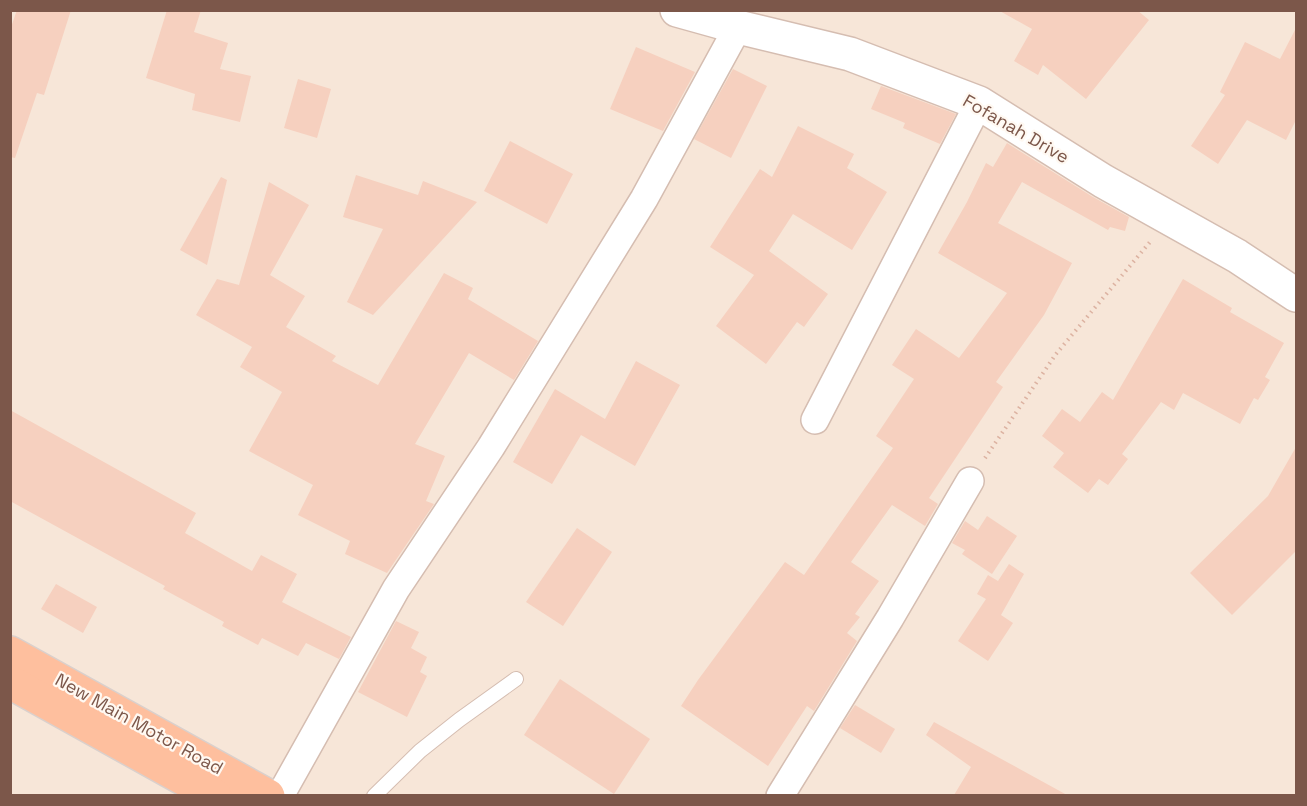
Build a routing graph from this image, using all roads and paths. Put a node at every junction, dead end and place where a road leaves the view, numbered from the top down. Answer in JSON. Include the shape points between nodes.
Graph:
{"nodes":[{"id":1,"x":677,"y":10,"type":"edge"},
{"id":2,"x":738,"y":27,"type":"junction"},
{"id":3,"x":979,"y":103,"type":"junction"},
{"id":4,"x":1169,"y":219,"type":"junction"},
{"id":5,"x":1296,"y":295,"type":"edge"},
{"id":6,"x":815,"y":420,"type":"dead end"},
{"id":7,"x":970,"y":481,"type":"joint"},
{"id":8,"x":10,"y":653,"type":"edge"},
{"id":9,"x":516,"y":680,"type":"dead end"},
{"id":10,"x":10,"y":682,"type":"edge"},
{"id":11,"x":215,"y":795,"type":"edge"},
{"id":12,"x":268,"y":795,"type":"edge"},
{"id":13,"x":280,"y":795,"type":"edge"},
{"id":14,"x":374,"y":795,"type":"edge"},
{"id":15,"x":780,"y":795,"type":"edge"}],
"edges":[{"from":1,"to":2,"type":"street","name":"Fofanah Drive"},
{"from":2,"to":3,"type":"street","name":"Fofanah Drive","via":[[850,54]]},
{"from":2,"to":13,"type":"street","via":[[644,199],[491,447],[396,590]]},
{"from":3,"to":4,"type":"street","name":"Fofanah Drive"},
{"from":3,"to":6,"type":"street"},
{"from":4,"to":5,"type":"street","name":"Fofanah Drive","via":[[1237,256]]},
{"from":4,"to":7,"type":"path","via":[[1056,354]]},
{"from":7,"to":15,"type":"street"},
{"from":8,"to":12,"type":"highway","name":"New Main Motor Road"},
{"from":9,"to":14,"type":"lane","via":[[420,751]]},
{"from":10,"to":11,"type":"highway","name":"New Main Motor Road"}]}
